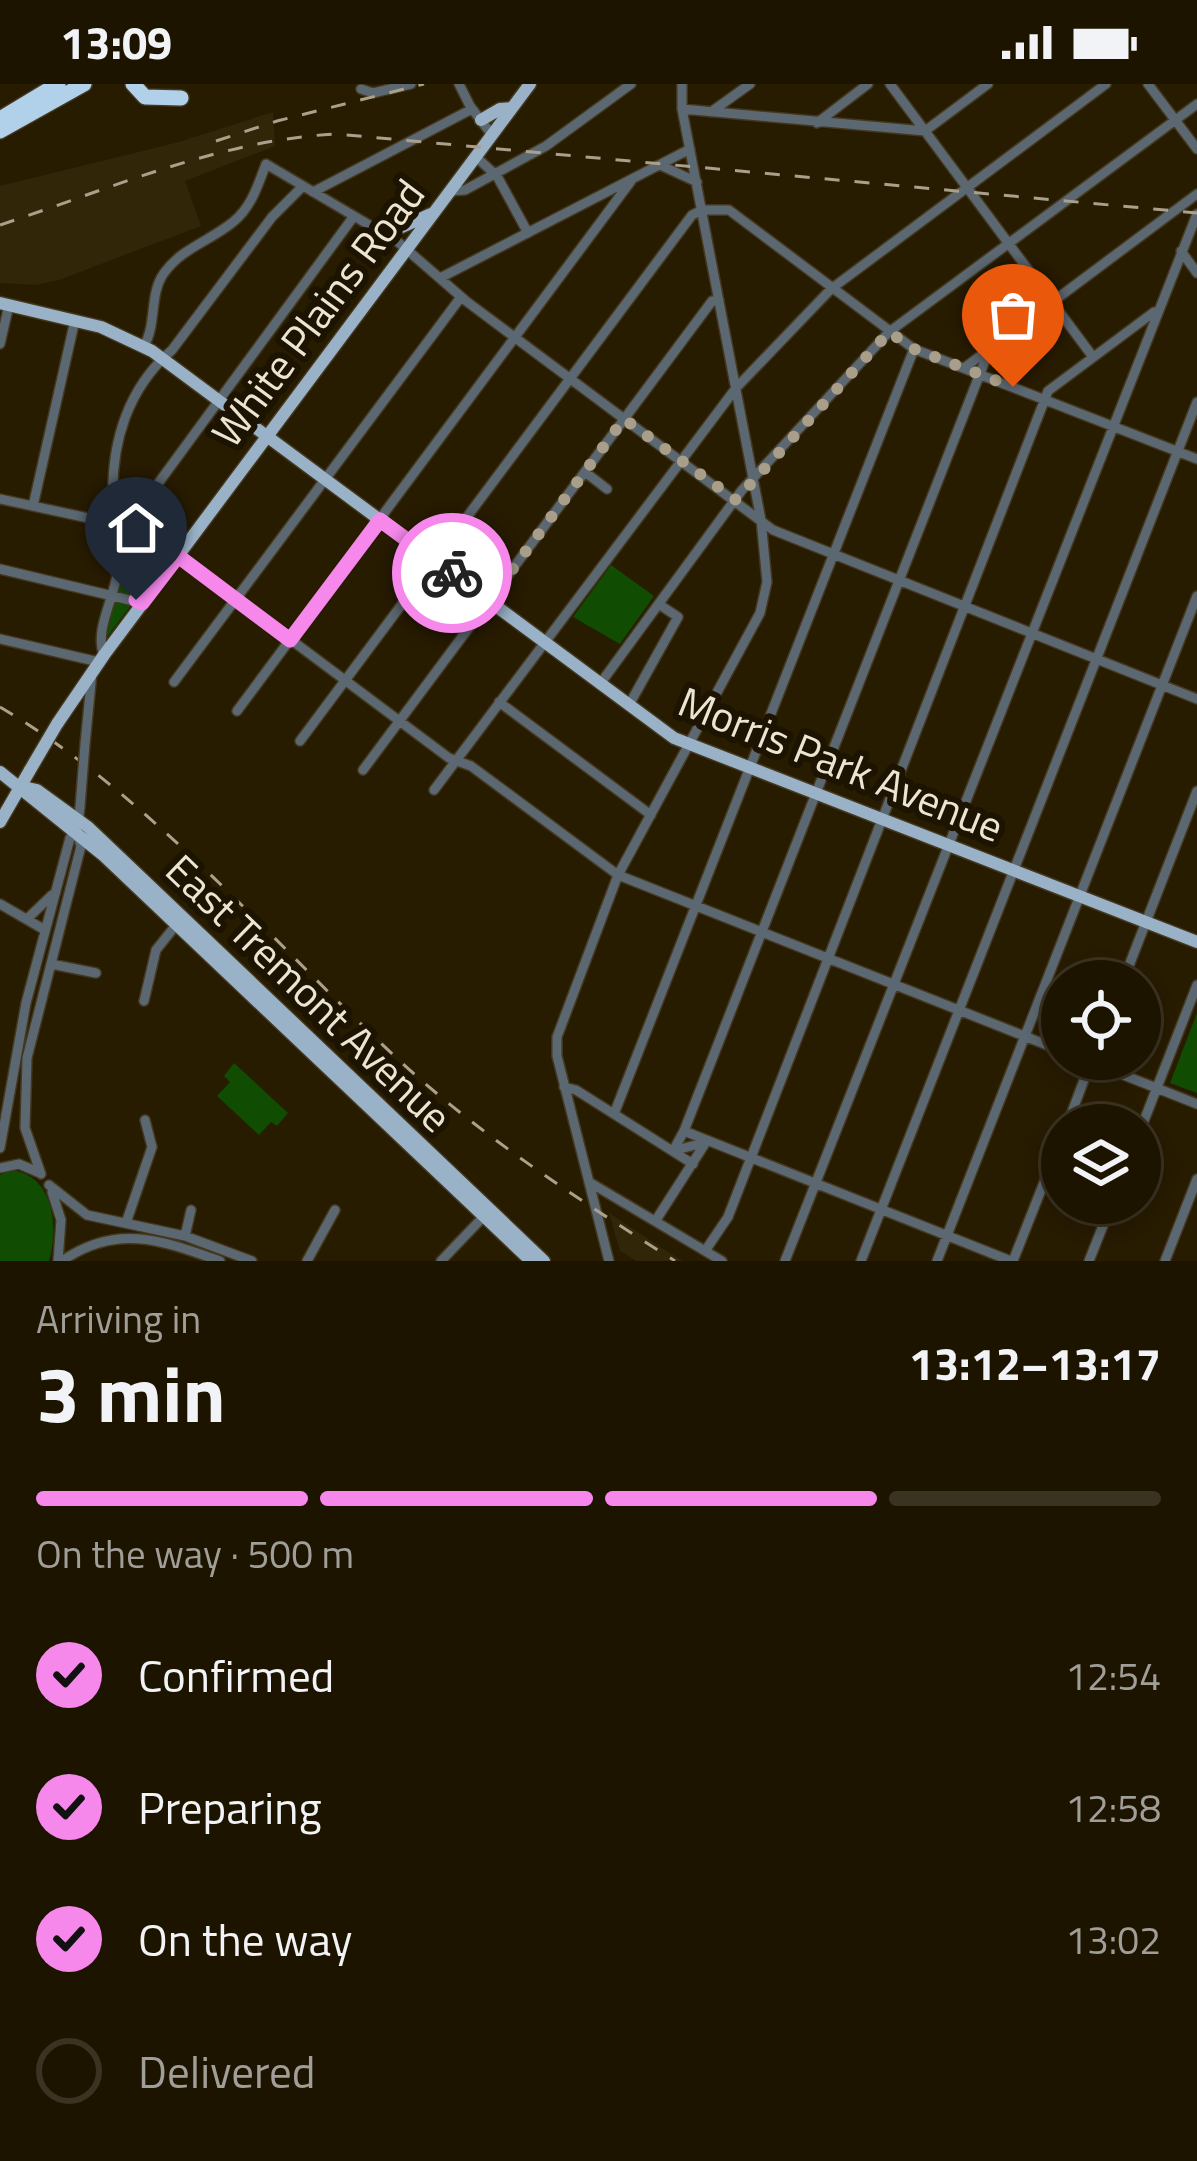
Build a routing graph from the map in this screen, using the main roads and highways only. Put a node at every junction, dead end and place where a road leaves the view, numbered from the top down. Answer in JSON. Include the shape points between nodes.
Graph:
{"nodes":[{"id":1,"x":58,"y":84,"type":"edge"},
{"id":2,"x":84,"y":84,"type":"edge"},
{"id":3,"x":133,"y":84,"type":"edge"},
{"id":4,"x":530,"y":84,"type":"edge"},
{"id":5,"x":181,"y":98,"type":"dead end"},
{"id":6,"x":512,"y":108,"type":"junction"},
{"id":7,"x":477,"y":114,"type":"road end"},
{"id":8,"x":0,"y":118,"type":"edge"},
{"id":9,"x":0,"y":130,"type":"edge"},
{"id":10,"x":433,"y":214,"type":"junction"},
{"id":11,"x":386,"y":234,"type":"road end"},
{"id":12,"x":4,"y":304,"type":"edge"},
{"id":13,"x":267,"y":436,"type":"junction"},
{"id":14,"x":0,"y":772,"type":"edge"},
{"id":15,"x":21,"y":786,"type":"junction"},
{"id":16,"x":0,"y":822,"type":"edge"},
{"id":17,"x":1197,"y":942,"type":"edge"},
{"id":18,"x":487,"y":1213,"type":"junction"},
{"id":19,"x":531,"y":1261,"type":"edge"},
{"id":20,"x":544,"y":1261,"type":"edge"}],
"edges":[{"from":1,"to":8,"type":"highway"},
{"from":2,"to":9,"type":"highway"},
{"from":3,"to":5,"type":"highway","via":[[145,98]]},
{"from":4,"to":6,"type":"main road","name":"White Plains Road"},
{"from":6,"to":7,"type":"main road"},
{"from":6,"to":10,"type":"main road","name":"White Plains Road"},
{"from":10,"to":11,"type":"main road"},
{"from":10,"to":13,"type":"main road","name":"White Plains Road"},
{"from":12,"to":13,"type":"main road","name":"Morris Park Avenue","via":[[144,346]]},
{"from":13,"to":15,"type":"main road","name":"White Plains Road","bridge":true,"via":[[98,663]]},
{"from":13,"to":17,"type":"main road","name":"Morris Park Avenue","via":[[664,732]]},
{"from":14,"to":15,"type":"main road","name":"East Tremont Avenue"},
{"from":15,"to":16,"type":"main road","name":"White Plains Road"},
{"from":15,"to":18,"type":"main road","name":"East Tremont Avenue","via":[[31,799],[79,820]]},
{"from":18,"to":19,"type":"main road","name":"East Tremont Avenue"},
{"from":18,"to":20,"type":"main road","name":"East Tremont Avenue"}]}
